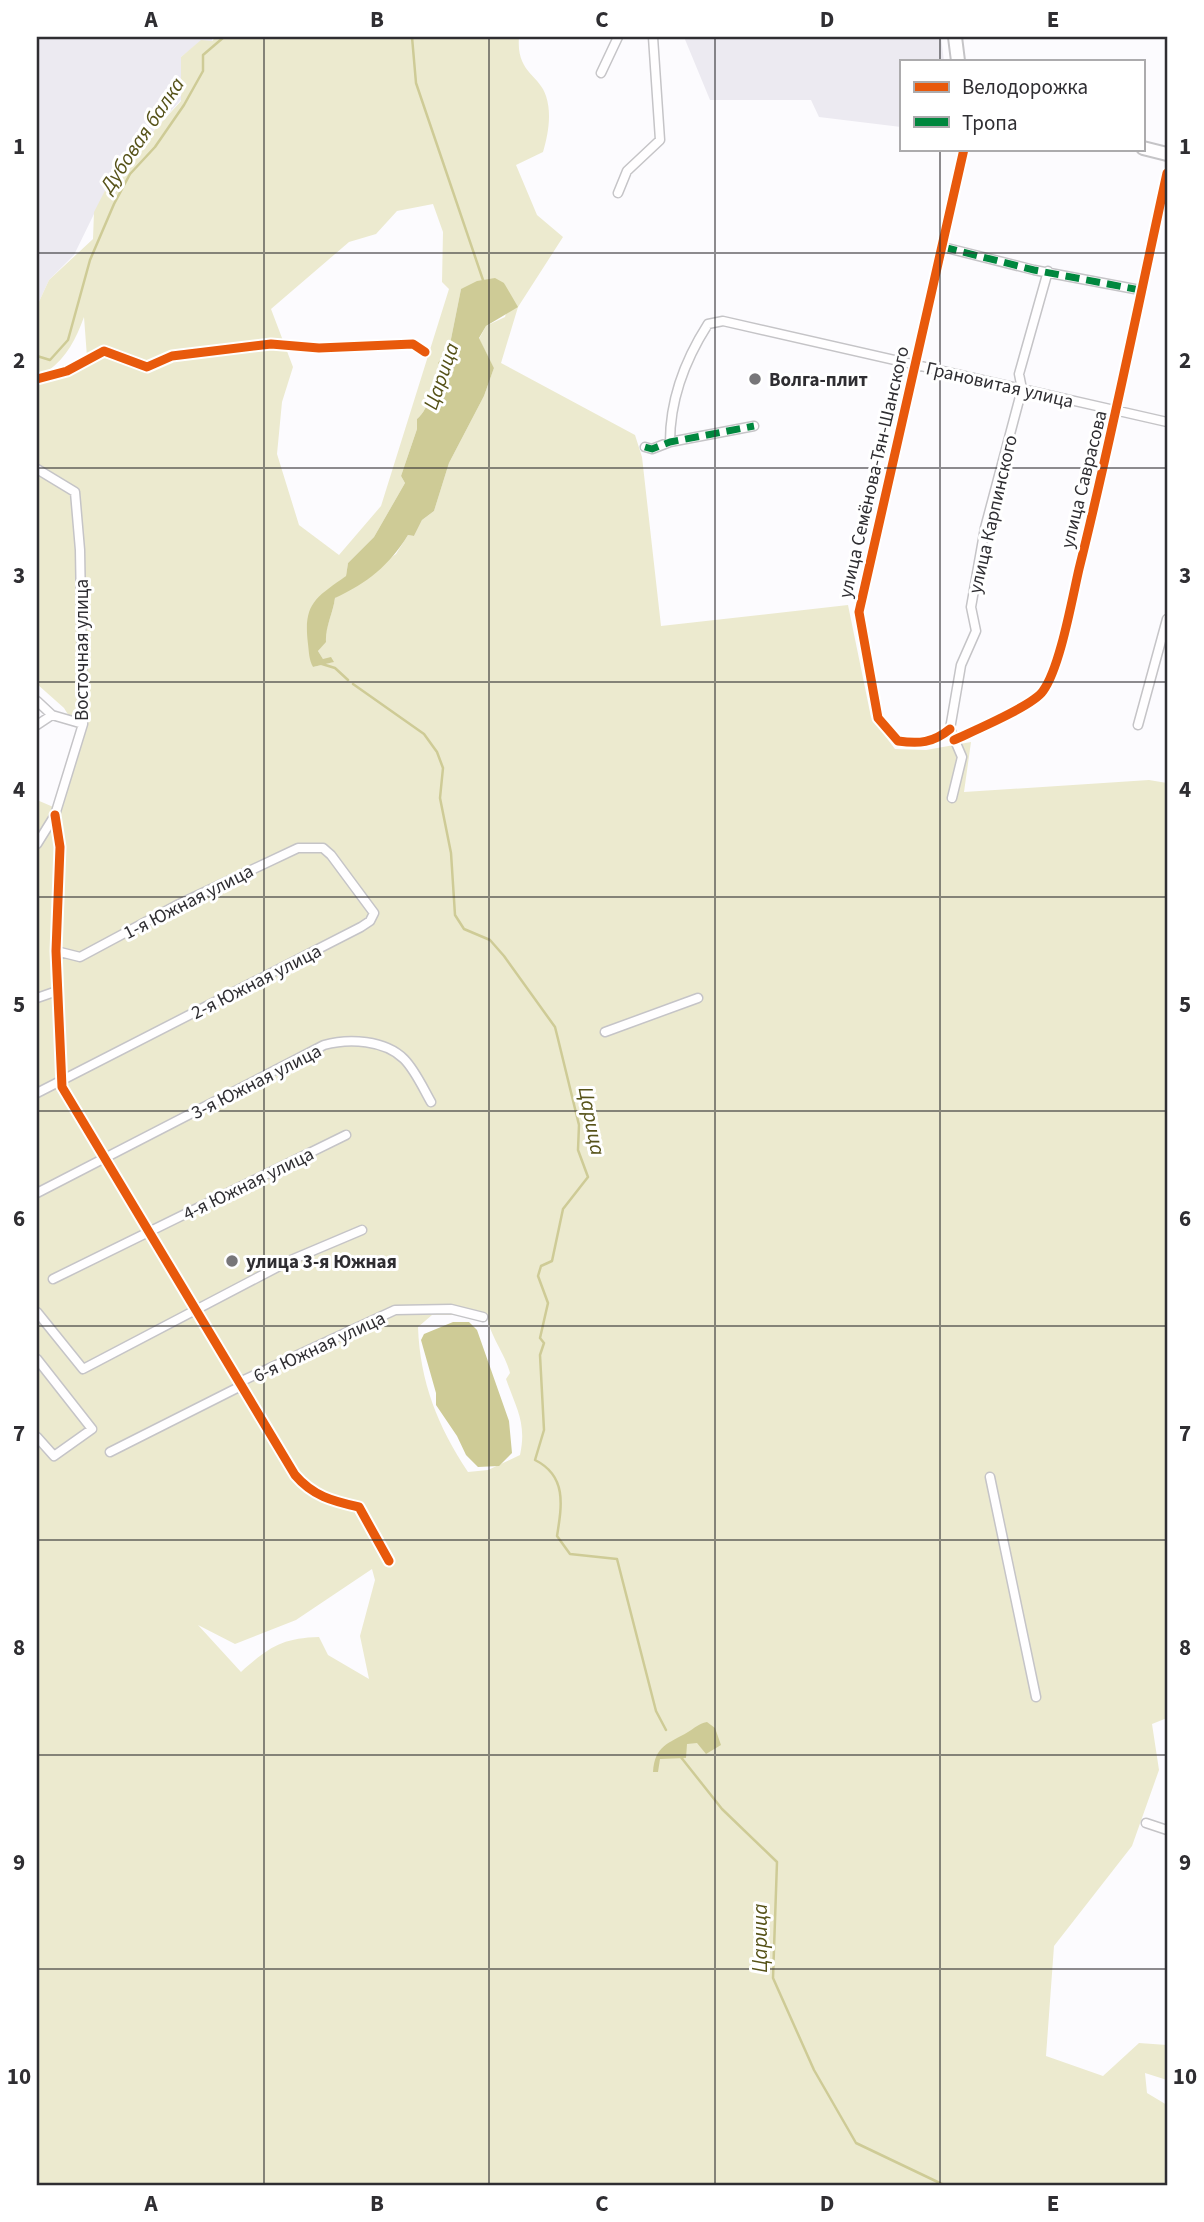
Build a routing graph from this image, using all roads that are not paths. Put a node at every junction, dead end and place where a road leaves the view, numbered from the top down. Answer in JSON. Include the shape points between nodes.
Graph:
{"nodes":[{"id":1,"x":618,"y":37,"type":"edge"},
{"id":2,"x":653,"y":37,"type":"edge"},
{"id":3,"x":955,"y":37,"type":"edge"},
{"id":4,"x":958,"y":60,"type":"edge"},
{"id":5,"x":601,"y":73,"type":"dead end"},
{"id":6,"x":1144,"y":148,"type":"edge"},
{"id":7,"x":964,"y":150,"type":"edge"},
{"id":8,"x":1167,"y":154,"type":"edge"},
{"id":9,"x":1167,"y":173,"type":"edge"},
{"id":10,"x":618,"y":192,"type":"dead end"},
{"id":11,"x":943,"y":247,"type":"junction"},
{"id":12,"x":1048,"y":271,"type":"junction"},
{"id":13,"x":1140,"y":290,"type":"junction"},
{"id":14,"x":425,"y":352,"type":"dead end"},
{"id":15,"x":915,"y":365,"type":"junction"},
{"id":16,"x":37,"y":379,"type":"edge"},
{"id":17,"x":1022,"y":389,"type":"junction"},
{"id":18,"x":1118,"y":412,"type":"junction"},
{"id":19,"x":1167,"y":422,"type":"edge"},
{"id":20,"x":754,"y":426,"type":"dead end"},
{"id":21,"x":670,"y":442,"type":"junction"},
{"id":22,"x":645,"y":447,"type":"dead end"},
{"id":23,"x":37,"y":468,"type":"edge"},
{"id":24,"x":1167,"y":619,"type":"edge"},
{"id":25,"x":37,"y":701,"type":"edge"},
{"id":26,"x":52,"y":715,"type":"junction"},
{"id":27,"x":83,"y":724,"type":"junction"},
{"id":28,"x":37,"y":725,"type":"edge"},
{"id":29,"x":1138,"y":725,"type":"dead end"},
{"id":30,"x":950,"y":729,"type":"junction"},
{"id":31,"x":954,"y":740,"type":"junction"},
{"id":32,"x":952,"y":798,"type":"dead end"},
{"id":33,"x":55,"y":815,"type":"junction"},
{"id":34,"x":37,"y":844,"type":"edge"},
{"id":35,"x":323,"y":848,"type":"joint"},
{"id":36,"x":55,"y":951,"type":"junction"},
{"id":37,"x":57,"y":991,"type":"junction"},
{"id":38,"x":37,"y":998,"type":"edge"},
{"id":39,"x":698,"y":998,"type":"dead end"},
{"id":40,"x":605,"y":1031,"type":"dead end"},
{"id":41,"x":61,"y":1081,"type":"junction"},
{"id":42,"x":37,"y":1093,"type":"edge"},
{"id":43,"x":431,"y":1101,"type":"dead end"},
{"id":44,"x":346,"y":1135,"type":"dead end"},
{"id":45,"x":104,"y":1159,"type":"junction"},
{"id":46,"x":37,"y":1192,"type":"edge"},
{"id":47,"x":362,"y":1230,"type":"dead end"},
{"id":48,"x":149,"y":1232,"type":"junction"},
{"id":49,"x":53,"y":1279,"type":"dead end"},
{"id":50,"x":37,"y":1311,"type":"edge"},
{"id":51,"x":195,"y":1311,"type":"junction"},
{"id":52,"x":483,"y":1317,"type":"dead end"},
{"id":53,"x":37,"y":1359,"type":"edge"},
{"id":54,"x":241,"y":1387,"type":"junction"},
{"id":55,"x":37,"y":1437,"type":"edge"},
{"id":56,"x":110,"y":1452,"type":"dead end"},
{"id":57,"x":990,"y":1477,"type":"dead end"},
{"id":58,"x":389,"y":1560,"type":"dead end"},
{"id":59,"x":1036,"y":1697,"type":"dead end"},
{"id":60,"x":1146,"y":1823,"type":"dead end"},
{"id":61,"x":1167,"y":1830,"type":"edge"}],
"edges":[{"from":1,"to":5,"type":"street"},
{"from":2,"to":10,"type":"street","via":[[660,139],[627,171]]},
{"from":3,"to":4,"type":"main road"},
{"from":6,"to":8,"type":"main road"},
{"from":7,"to":11,"type":"street","name":"улица Семёнова-Тян-Шанского"},
{"from":9,"to":13,"type":"street","name":"улица Саврасова"},
{"from":11,"to":12,"type":"street"},
{"from":11,"to":15,"type":"street","name":"улица Семёнова-Тян-Шанского"},
{"from":12,"to":13,"type":"street"},
{"from":12,"to":17,"type":"street","name":"улица Карпинского","via":[[1019,374]]},
{"from":13,"to":18,"type":"street","name":"улица Саврасова"},
{"from":14,"to":16,"type":"street","via":[[412,344],[319,348],[271,344],[172,356],[147,368],[104,351],[68,371]]},
{"from":15,"to":17,"type":"street","name":"Грановитая улица"},
{"from":15,"to":21,"type":"street","name":"Грановитая улица","via":[[723,321],[708,324],[677,388]]},
{"from":15,"to":30,"type":"street","name":"улица Семёнова-Тян-Шанского","via":[[859,612],[878,718],[898,741],[919,744],[937,740]]},
{"from":17,"to":18,"type":"street","name":"Грановитая улица"},
{"from":17,"to":30,"type":"street","name":"улица Карпинского","via":[[985,528],[971,607],[976,631],[961,665]]},
{"from":18,"to":19,"type":"street","name":"Грановитая улица"},
{"from":18,"to":31,"type":"street","name":"улица Саврасова","via":[[1059,649],[1043,692]]},
{"from":20,"to":21,"type":"street"},
{"from":21,"to":22,"type":"street"},
{"from":23,"to":27,"type":"street","name":"Восточная улица","via":[[75,492]]},
{"from":24,"to":29,"type":"street"},
{"from":25,"to":26,"type":"street"},
{"from":26,"to":27,"type":"street"},
{"from":26,"to":28,"type":"street"},
{"from":27,"to":33,"type":"street","name":"Восточная улица"},
{"from":30,"to":31,"type":"street","name":"улица Карпинского"},
{"from":31,"to":32,"type":"street","name":"улица Карпинского","via":[[962,757]]},
{"from":33,"to":34,"type":"street","name":"Восточная улица"},
{"from":33,"to":36,"type":"street","via":[[60,847]]},
{"from":35,"to":36,"type":"street","name":"1-я Южная улица","via":[[298,848],[267,860],[80,957]]},
{"from":35,"to":41,"type":"street","name":"2-я Южная улица","via":[[369,905],[370,921]]},
{"from":36,"to":37,"type":"street"},
{"from":37,"to":38,"type":"street"},
{"from":37,"to":41,"type":"street"},
{"from":39,"to":40,"type":"street"},
{"from":41,"to":42,"type":"street"},
{"from":41,"to":45,"type":"street"},
{"from":43,"to":45,"type":"street","name":"3-я Южная улица","via":[[405,1060],[389,1048],[342,1040],[324,1045]]},
{"from":44,"to":48,"type":"street","name":"4-я Южная улица"},
{"from":45,"to":46,"type":"street","name":"3-я Южная улица"},
{"from":45,"to":48,"type":"street"},
{"from":47,"to":51,"type":"street"},
{"from":48,"to":49,"type":"street","name":"4-я Южная улица"},
{"from":48,"to":51,"type":"street"},
{"from":50,"to":51,"type":"street","via":[[83,1369]]},
{"from":51,"to":54,"type":"street"},
{"from":52,"to":54,"type":"street","name":"6-я Южная улица","via":[[451,1309],[395,1311],[244,1380]]},
{"from":53,"to":55,"type":"street","via":[[92,1429],[54,1456]]},
{"from":54,"to":56,"type":"street","name":"6-я Южная улица"},
{"from":54,"to":58,"type":"street","via":[[309,1492],[359,1507]]},
{"from":57,"to":59,"type":"street"},
{"from":60,"to":61,"type":"street"}]}
